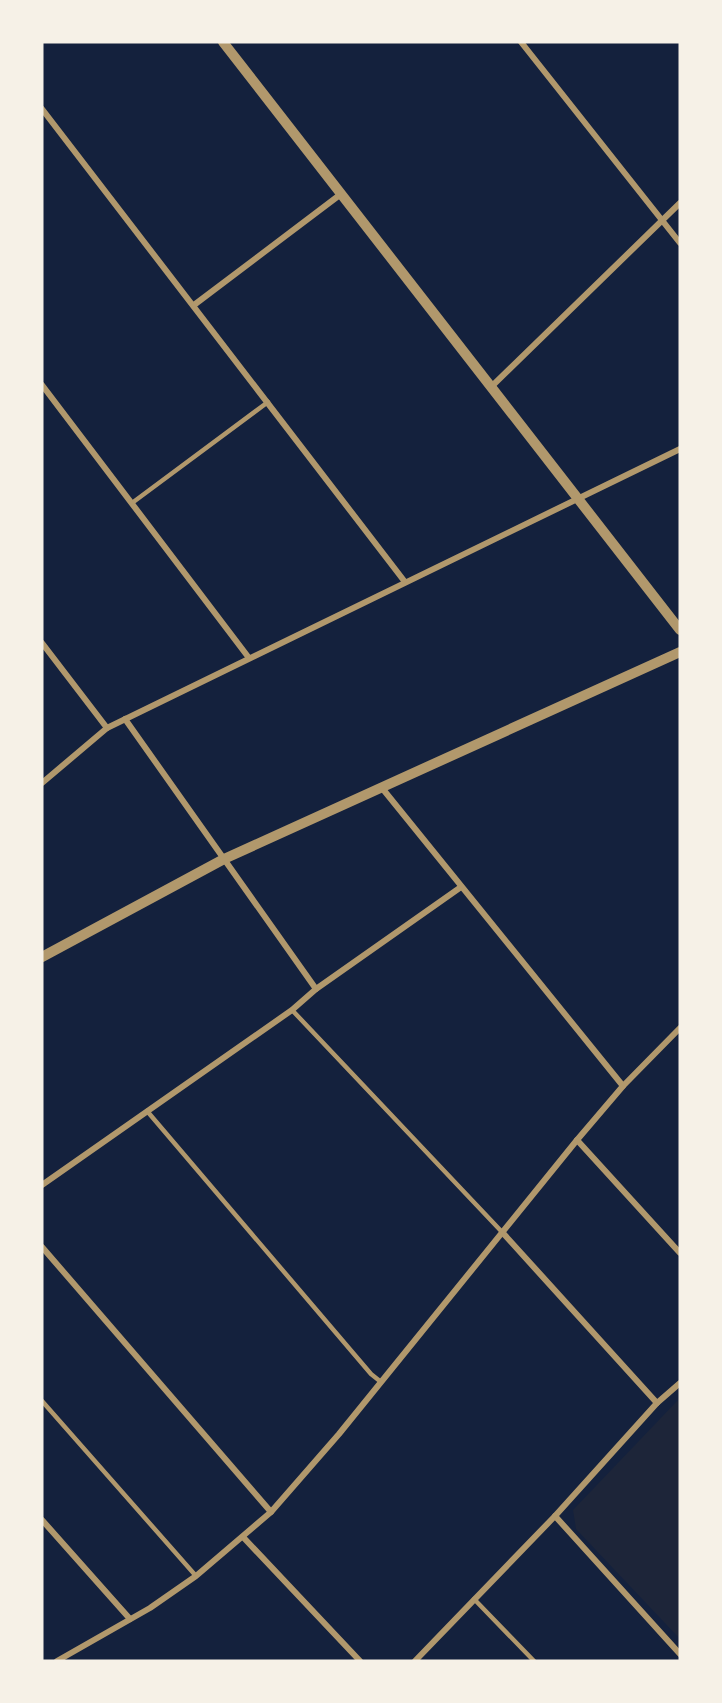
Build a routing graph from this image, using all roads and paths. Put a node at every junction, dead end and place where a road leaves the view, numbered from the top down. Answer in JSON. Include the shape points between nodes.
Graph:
{"nodes":[{"id":1,"x":223,"y":42,"type":"edge"},
{"id":2,"x":521,"y":42,"type":"edge"},
{"id":3,"x":42,"y":109,"type":"edge"},
{"id":4,"x":340,"y":194,"type":"junction"},
{"id":5,"x":680,"y":203,"type":"edge"},
{"id":6,"x":662,"y":221,"type":"junction"},
{"id":7,"x":680,"y":243,"type":"edge"},
{"id":8,"x":194,"y":305,"type":"junction"},
{"id":9,"x":42,"y":385,"type":"edge"},
{"id":10,"x":490,"y":389,"type":"junction"},
{"id":11,"x":268,"y":402,"type":"junction"},
{"id":12,"x":680,"y":449,"type":"edge"},
{"id":13,"x":578,"y":500,"type":"junction"},
{"id":14,"x":132,"y":503,"type":"junction"},
{"id":15,"x":405,"y":582,"type":"junction"},
{"id":16,"x":680,"y":630,"type":"edge"},
{"id":17,"x":42,"y":643,"type":"edge"},
{"id":18,"x":680,"y":652,"type":"edge"},
{"id":19,"x":249,"y":658,"type":"junction"},
{"id":20,"x":125,"y":719,"type":"junction"},
{"id":21,"x":107,"y":728,"type":"junction"},
{"id":22,"x":42,"y":783,"type":"edge"},
{"id":23,"x":382,"y":788,"type":"junction"},
{"id":24,"x":224,"y":859,"type":"junction"},
{"id":25,"x":461,"y":887,"type":"junction"},
{"id":26,"x":42,"y":957,"type":"edge"},
{"id":27,"x":316,"y":989,"type":"junction"},
{"id":28,"x":292,"y":1010,"type":"junction"},
{"id":29,"x":680,"y":1028,"type":"edge"},
{"id":30,"x":623,"y":1086,"type":"junction"},
{"id":31,"x":147,"y":1111,"type":"junction"},
{"id":32,"x":577,"y":1140,"type":"junction"},
{"id":33,"x":42,"y":1185,"type":"edge"},
{"id":34,"x":502,"y":1232,"type":"junction"},
{"id":35,"x":42,"y":1247,"type":"edge"},
{"id":36,"x":680,"y":1253,"type":"edge"},
{"id":37,"x":381,"y":1382,"type":"junction"},
{"id":38,"x":680,"y":1383,"type":"edge"},
{"id":39,"x":42,"y":1401,"type":"edge"},
{"id":40,"x":657,"y":1403,"type":"junction"},
{"id":41,"x":271,"y":1512,"type":"junction"},
{"id":42,"x":555,"y":1516,"type":"junction"},
{"id":43,"x":42,"y":1520,"type":"edge"},
{"id":44,"x":243,"y":1537,"type":"junction"},
{"id":45,"x":196,"y":1576,"type":"junction"},
{"id":46,"x":474,"y":1599,"type":"junction"},
{"id":47,"x":130,"y":1619,"type":"junction"},
{"id":48,"x":680,"y":1654,"type":"edge"},
{"id":49,"x":57,"y":1661,"type":"edge"},
{"id":50,"x":360,"y":1661,"type":"edge"},
{"id":51,"x":415,"y":1661,"type":"edge"},
{"id":52,"x":534,"y":1661,"type":"edge"}],
"edges":[{"from":1,"to":4,"type":"street"},
{"from":2,"to":6,"type":"street"},
{"from":3,"to":8,"type":"street"},
{"from":4,"to":8,"type":"street"},
{"from":4,"to":10,"type":"street"},
{"from":5,"to":6,"type":"street"},
{"from":6,"to":7,"type":"street"},
{"from":6,"to":10,"type":"street"},
{"from":8,"to":11,"type":"street"},
{"from":9,"to":14,"type":"street"},
{"from":10,"to":13,"type":"street"},
{"from":11,"to":14,"type":"lane"},
{"from":11,"to":15,"type":"street"},
{"from":12,"to":13,"type":"street"},
{"from":13,"to":15,"type":"street"},
{"from":13,"to":16,"type":"street"},
{"from":14,"to":19,"type":"street"},
{"from":15,"to":19,"type":"street"},
{"from":17,"to":21,"type":"street"},
{"from":18,"to":23,"type":"street"},
{"from":19,"to":20,"type":"street"},
{"from":20,"to":21,"type":"street"},
{"from":20,"to":24,"type":"street"},
{"from":21,"to":22,"type":"street"},
{"from":23,"to":24,"type":"street"},
{"from":23,"to":25,"type":"street"},
{"from":24,"to":26,"type":"street"},
{"from":24,"to":27,"type":"street"},
{"from":25,"to":27,"type":"street"},
{"from":25,"to":30,"type":"street"},
{"from":27,"to":28,"type":"street"},
{"from":28,"to":31,"type":"street"},
{"from":28,"to":34,"type":"lane"},
{"from":29,"to":30,"type":"street"},
{"from":30,"to":32,"type":"street"},
{"from":31,"to":33,"type":"street"},
{"from":31,"to":37,"type":"lane"},
{"from":32,"to":34,"type":"street"},
{"from":32,"to":36,"type":"street"},
{"from":34,"to":37,"type":"street"},
{"from":34,"to":40,"type":"street"},
{"from":35,"to":41,"type":"street"},
{"from":37,"to":41,"type":"street"},
{"from":38,"to":40,"type":"street"},
{"from":39,"to":45,"type":"lane"},
{"from":40,"to":42,"type":"street"},
{"from":41,"to":44,"type":"street"},
{"from":42,"to":46,"type":"street"},
{"from":42,"to":48,"type":"street"},
{"from":43,"to":47,"type":"street"},
{"from":44,"to":45,"type":"street"},
{"from":44,"to":50,"type":"street"},
{"from":45,"to":47,"type":"street"},
{"from":46,"to":51,"type":"street"},
{"from":46,"to":52,"type":"lane"},
{"from":47,"to":49,"type":"street"}]}
